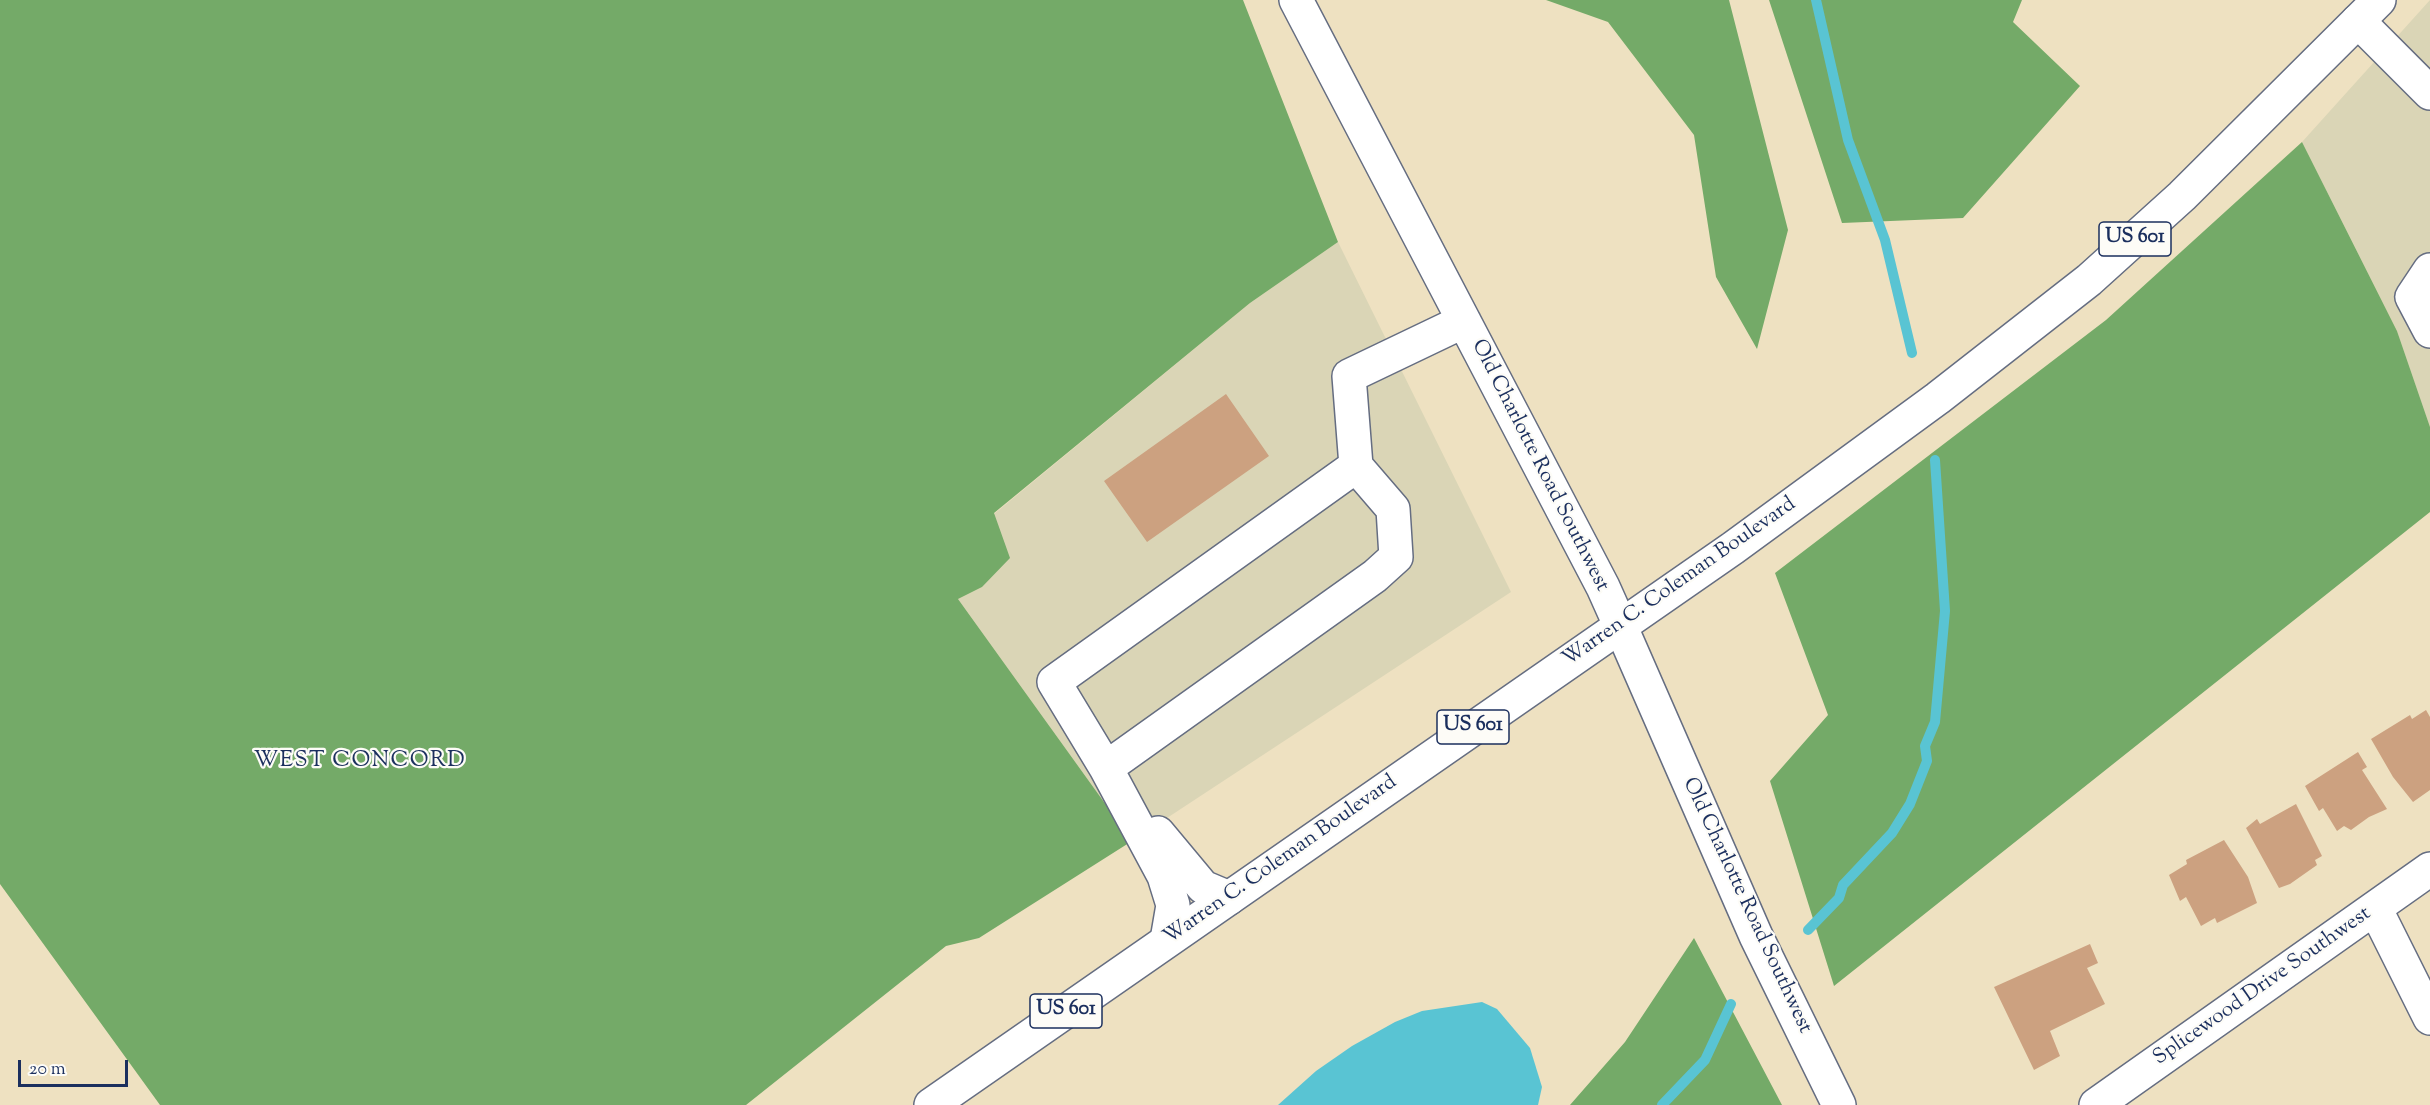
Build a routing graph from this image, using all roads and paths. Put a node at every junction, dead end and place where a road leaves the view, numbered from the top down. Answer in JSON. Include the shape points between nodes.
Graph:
{"nodes":[{"id":1,"x":1296,"y":0,"type":"edge"},
{"id":2,"x":2368,"y":11,"type":"edge"},
{"id":3,"x":2430,"y":93,"type":"edge"},
{"id":4,"x":2430,"y":270,"type":"edge"},
{"id":5,"x":1464,"y":321,"type":"junction"},
{"id":6,"x":2430,"y":331,"type":"edge"},
{"id":7,"x":1356,"y":466,"type":"junction"},
{"id":8,"x":1620,"y":625,"type":"junction"},
{"id":9,"x":1106,"y":768,"type":"junction"},
{"id":10,"x":2430,"y":869,"type":"edge"},
{"id":11,"x":1229,"y":898,"type":"junction"},
{"id":12,"x":2375,"y":908,"type":"junction"},
{"id":13,"x":1167,"y":940,"type":"junction"},
{"id":14,"x":2430,"y":1018,"type":"edge"},
{"id":15,"x":931,"y":1105,"type":"edge"},
{"id":16,"x":1839,"y":1105,"type":"edge"},
{"id":17,"x":2096,"y":1105,"type":"edge"}],
"edges":[{"from":1,"to":5,"type":"main road","name":"Old Charlotte Road Southwest"},
{"from":2,"to":3,"type":"main road"},
{"from":2,"to":8,"type":"main road","name":"Warren C. Coleman Boulevard","number":"US 601","via":[[2182,196],[2089,280],[1938,398]]},
{"from":4,"to":6,"type":"main road","via":[[2412,297]]},
{"from":5,"to":7,"type":"main road","via":[[1349,376]]},
{"from":5,"to":8,"type":"main road","name":"Old Charlotte Road Southwest"},
{"from":7,"to":9,"type":"main road","via":[[1393,509],[1396,557],[1375,576]]},
{"from":7,"to":9,"type":"main road","via":[[1054,682]]},
{"from":8,"to":11,"type":"main road","name":"Warren C. Coleman Boulevard","number":"US 601"},
{"from":8,"to":16,"type":"main road","name":"Old Charlotte Road Southwest","via":[[1756,936]]},
{"from":9,"to":11,"type":"main road","via":[[1203,886]]},
{"from":9,"to":13,"type":"main road","via":[[1164,876],[1173,905]]},
{"from":10,"to":12,"type":"main road","name":"Splicewood Drive Southwest"},
{"from":11,"to":13,"type":"main road","name":"Warren C. Coleman Boulevard","number":"US 601"},
{"from":12,"to":14,"type":"main road"},
{"from":12,"to":17,"type":"main road","name":"Splicewood Drive Southwest"},
{"from":13,"to":15,"type":"main road","name":"Warren C. Coleman Boulevard","number":"US 601"}]}
